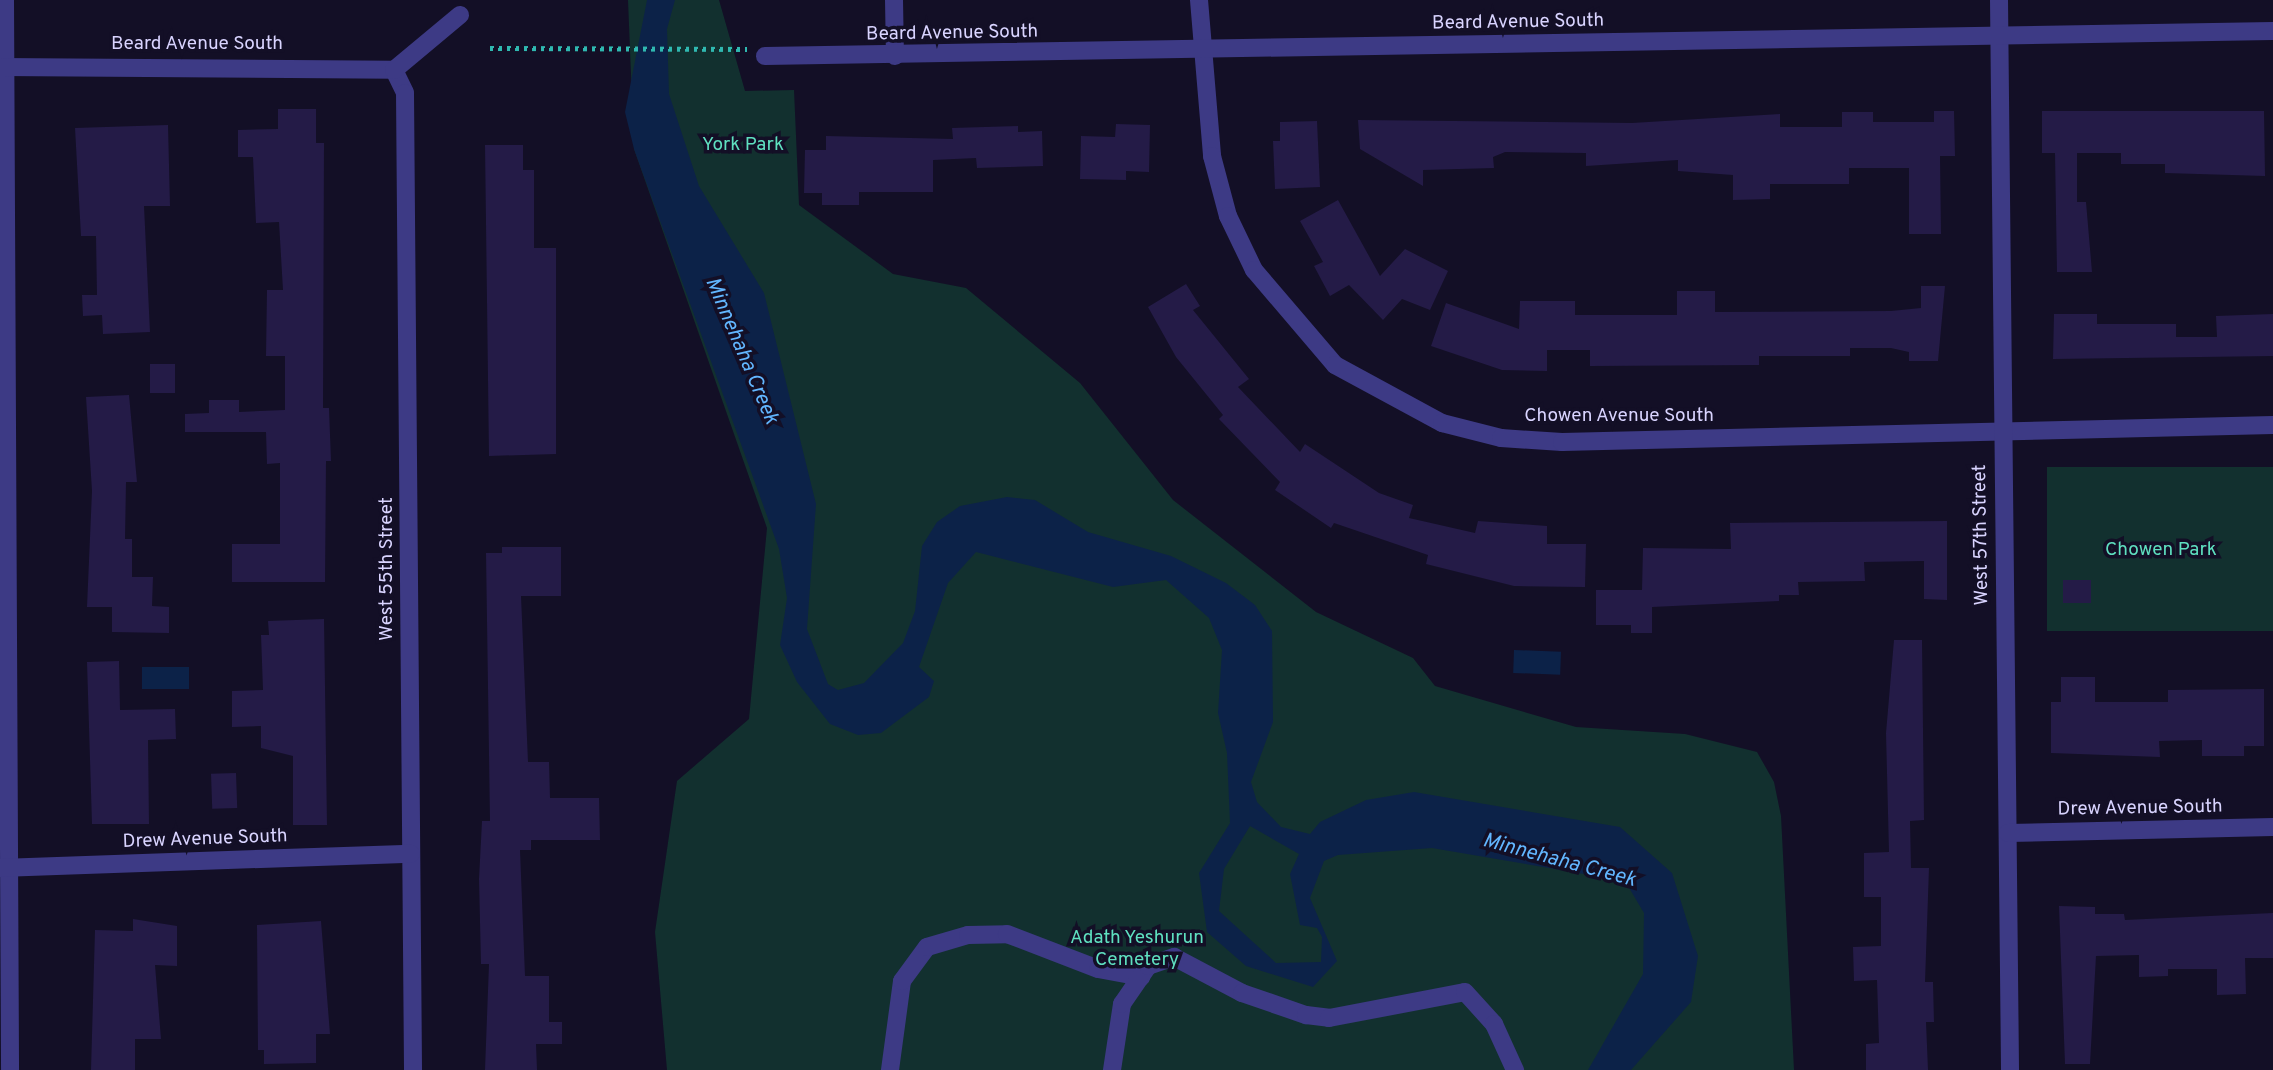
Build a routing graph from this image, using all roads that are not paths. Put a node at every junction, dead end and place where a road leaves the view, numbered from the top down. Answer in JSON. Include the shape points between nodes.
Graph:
{"nodes":[{"id":1,"x":5,"y":0,"type":"edge"},
{"id":2,"x":894,"y":0,"type":"edge"},
{"id":3,"x":1199,"y":0,"type":"edge"},
{"id":4,"x":1999,"y":0,"type":"edge"},
{"id":5,"x":460,"y":15,"type":"dead end"},
{"id":6,"x":2273,"y":31,"type":"edge"},
{"id":7,"x":1997,"y":35,"type":"junction"},
{"id":8,"x":1199,"y":51,"type":"junction"},
{"id":9,"x":765,"y":56,"type":"dead end"},
{"id":10,"x":895,"y":56,"type":"junction"},
{"id":11,"x":2,"y":67,"type":"edge"},
{"id":12,"x":394,"y":70,"type":"junction"},
{"id":13,"x":2273,"y":425,"type":"edge"},
{"id":14,"x":2001,"y":431,"type":"junction"},
{"id":15,"x":2273,"y":827,"type":"edge"},
{"id":16,"x":2008,"y":833,"type":"junction"},
{"id":17,"x":411,"y":854,"type":"junction"},
{"id":18,"x":4,"y":868,"type":"edge"},
{"id":19,"x":1140,"y":977,"type":"junction"},
{"id":20,"x":10,"y":1070,"type":"edge"},
{"id":21,"x":414,"y":1070,"type":"edge"},
{"id":22,"x":890,"y":1070,"type":"edge"},
{"id":23,"x":1112,"y":1070,"type":"edge"},
{"id":24,"x":1515,"y":1070,"type":"edge"},
{"id":25,"x":2010,"y":1070,"type":"edge"}],
"edges":[{"from":1,"to":11,"type":"street"},
{"from":2,"to":10,"type":"street"},
{"from":3,"to":8,"type":"street","name":"Chowen Avenue South"},
{"from":4,"to":7,"type":"street","name":"West 57th Street"},
{"from":5,"to":12,"type":"street"},
{"from":6,"to":7,"type":"street","name":"Beard Avenue South"},
{"from":7,"to":8,"type":"street","name":"Beard Avenue South"},
{"from":7,"to":14,"type":"street","name":"West 57th Street"},
{"from":8,"to":10,"type":"street","name":"Beard Avenue South"},
{"from":8,"to":14,"type":"street","name":"Chowen Avenue South","via":[[1212,156],[1228,216],[1254,270],[1335,365],[1386,397],[1442,422],[1501,438],[1562,442]]},
{"from":9,"to":10,"type":"street","name":"Beard Avenue South"},
{"from":11,"to":12,"type":"street","name":"Beard Avenue South"},
{"from":11,"to":18,"type":"street"},
{"from":12,"to":17,"type":"street","name":"West 55th Street","via":[[405,93]]},
{"from":13,"to":14,"type":"street","name":"Chowen Avenue South"},
{"from":14,"to":16,"type":"street","name":"West 57th Street"},
{"from":15,"to":16,"type":"street","name":"Drew Avenue South"},
{"from":16,"to":25,"type":"street","name":"West 57th Street"},
{"from":17,"to":18,"type":"street","name":"Drew Avenue South"},
{"from":17,"to":21,"type":"street","name":"West 55th Street"},
{"from":18,"to":20,"type":"street"},
{"from":19,"to":22,"type":"street","via":[[1098,969],[1007,934],[968,934],[927,947],[902,982]]},
{"from":19,"to":23,"type":"street","via":[[1122,1004]]},
{"from":19,"to":24,"type":"street","via":[[1148,966],[1174,957],[1242,993],[1329,1018],[1465,992],[1494,1024]]}]}
